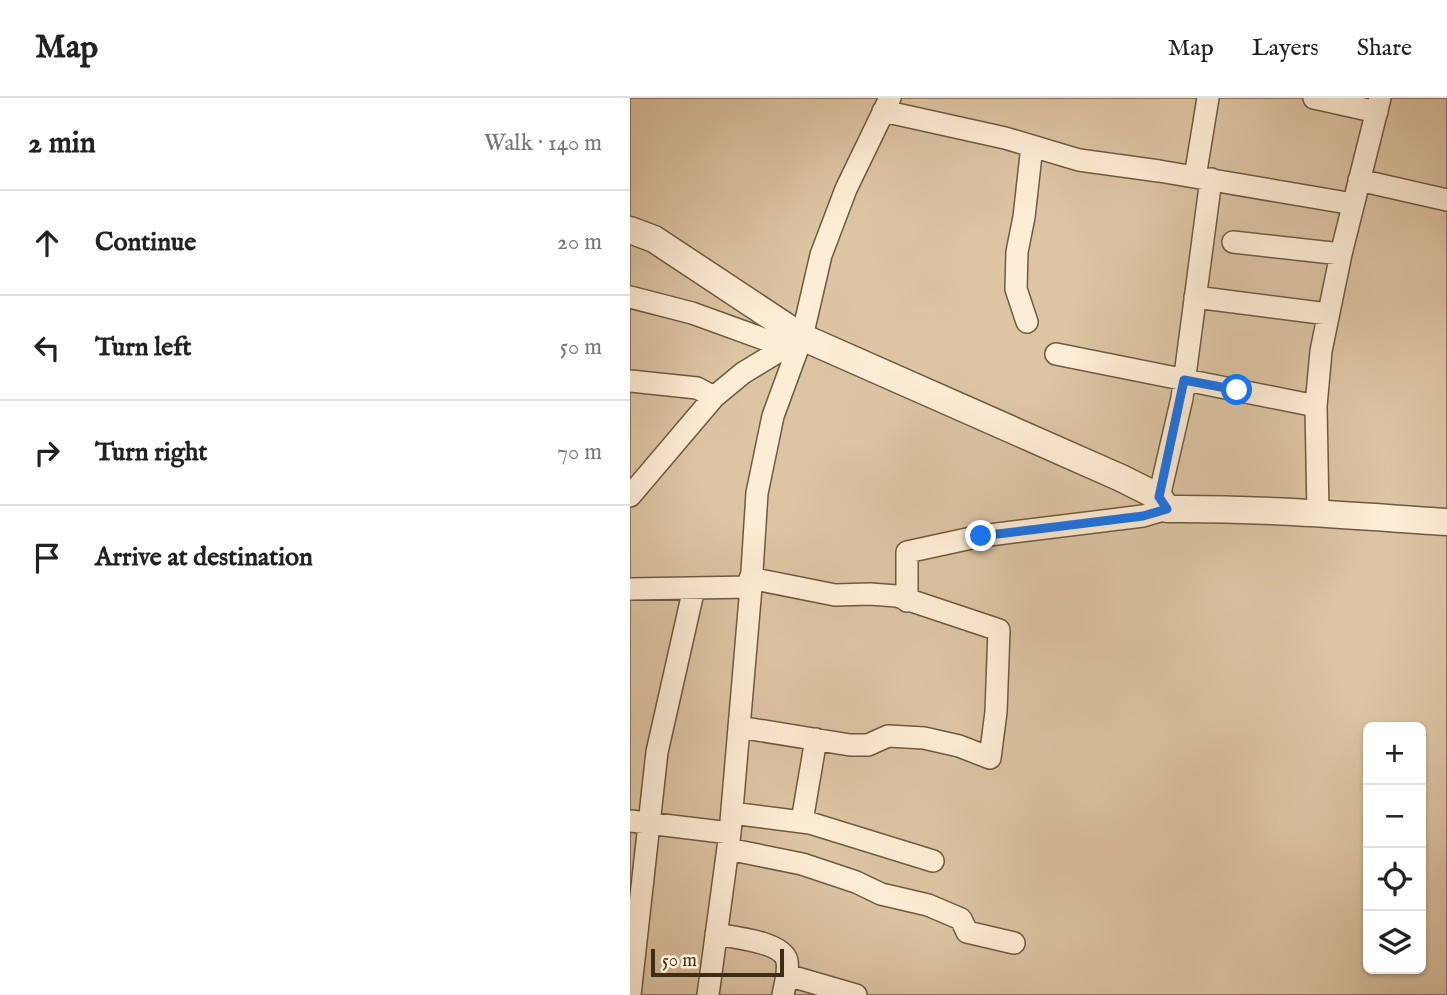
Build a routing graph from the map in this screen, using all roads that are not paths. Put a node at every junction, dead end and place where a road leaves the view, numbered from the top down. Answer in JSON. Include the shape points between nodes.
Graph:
{"nodes":[{"id":1,"x":1208,"y":98,"type":"edge"},
{"id":2,"x":1314,"y":98,"type":"edge"},
{"id":3,"x":886,"y":104,"type":"edge"},
{"id":4,"x":1379,"y":105,"type":"edge"},
{"id":5,"x":1032,"y":146,"type":"junction"},
{"id":6,"x":1203,"y":178,"type":"junction"},
{"id":7,"x":1359,"y":180,"type":"junction"},
{"id":8,"x":1447,"y":200,"type":"edge"},
{"id":9,"x":1353,"y":204,"type":"junction"},
{"id":10,"x":630,"y":230,"type":"edge"},
{"id":11,"x":1233,"y":242,"type":"dead end"},
{"id":12,"x":1341,"y":254,"type":"junction"},
{"id":13,"x":630,"y":297,"type":"edge"},
{"id":14,"x":1195,"y":298,"type":"junction"},
{"id":15,"x":1328,"y":314,"type":"junction"},
{"id":16,"x":1027,"y":322,"type":"dead end"},
{"id":17,"x":794,"y":342,"type":"junction"},
{"id":18,"x":1056,"y":354,"type":"dead end"},
{"id":19,"x":1184,"y":380,"type":"junction"},
{"id":20,"x":630,"y":381,"type":"edge"},
{"id":21,"x":714,"y":397,"type":"junction"},
{"id":22,"x":1316,"y":406,"type":"junction"},
{"id":23,"x":630,"y":496,"type":"edge"},
{"id":24,"x":1163,"y":503,"type":"junction"},
{"id":25,"x":1318,"y":513,"type":"junction"},
{"id":26,"x":1447,"y":522,"type":"edge"},
{"id":27,"x":751,"y":583,"type":"junction"},
{"id":28,"x":694,"y":588,"type":"junction"},
{"id":29,"x":630,"y":589,"type":"edge"},
{"id":30,"x":907,"y":601,"type":"junction"},
{"id":31,"x":739,"y":727,"type":"junction"},
{"id":32,"x":816,"y":739,"type":"junction"},
{"id":33,"x":802,"y":821,"type":"junction"},
{"id":34,"x":639,"y":822,"type":"edge"},
{"id":35,"x":730,"y":832,"type":"junction"},
{"id":36,"x":933,"y":861,"type":"dead end"},
{"id":37,"x":716,"y":934,"type":"junction"},
{"id":38,"x":1014,"y":943,"type":"dead end"},
{"id":39,"x":785,"y":985,"type":"edge"},
{"id":40,"x":631,"y":995,"type":"edge"},
{"id":41,"x":708,"y":995,"type":"edge"},
{"id":42,"x":856,"y":995,"type":"edge"}],
"edges":[{"from":1,"to":6,"type":"street"},
{"from":2,"to":4,"type":"street"},
{"from":3,"to":5,"type":"street"},
{"from":3,"to":17,"type":"street","via":[[846,190]]},
{"from":4,"to":7,"type":"street"},
{"from":5,"to":6,"type":"street","via":[[1079,160]]},
{"from":5,"to":16,"type":"street","via":[[1017,252],[1016,289]]},
{"from":6,"to":9,"type":"street"},
{"from":6,"to":14,"type":"street"},
{"from":7,"to":8,"type":"street"},
{"from":7,"to":9,"type":"street"},
{"from":9,"to":12,"type":"street"},
{"from":10,"to":17,"type":"street","via":[[654,239]]},
{"from":11,"to":12,"type":"street"},
{"from":12,"to":15,"type":"street"},
{"from":13,"to":17,"type":"street"},
{"from":14,"to":15,"type":"street"},
{"from":14,"to":19,"type":"street"},
{"from":15,"to":22,"type":"street"},
{"from":17,"to":21,"type":"street"},
{"from":17,"to":24,"type":"street","via":[[1108,472]]},
{"from":17,"to":27,"type":"street","via":[[760,480]]},
{"from":18,"to":19,"type":"street"},
{"from":19,"to":22,"type":"street"},
{"from":19,"to":24,"type":"street"},
{"from":20,"to":21,"type":"street","via":[[697,388]]},
{"from":21,"to":23,"type":"street"},
{"from":22,"to":25,"type":"street"},
{"from":24,"to":25,"type":"street"},
{"from":24,"to":30,"type":"street","via":[[1143,516],[981,536],[907,552]]},
{"from":25,"to":26,"type":"street"},
{"from":27,"to":28,"type":"street"},
{"from":27,"to":30,"type":"street","via":[[835,595],[897,596]]},
{"from":27,"to":31,"type":"street"},
{"from":28,"to":29,"type":"street"},
{"from":28,"to":34,"type":"street"},
{"from":30,"to":32,"type":"street","via":[[999,630],[990,758],[924,738],[888,736],[868,745]]},
{"from":31,"to":32,"type":"street"},
{"from":31,"to":35,"type":"street"},
{"from":32,"to":33,"type":"street"},
{"from":33,"to":35,"type":"street"},
{"from":33,"to":36,"type":"street"},
{"from":34,"to":35,"type":"street"},
{"from":34,"to":40,"type":"street"},
{"from":35,"to":37,"type":"street"},
{"from":35,"to":38,"type":"street","via":[[881,894],[928,905],[961,919],[967,932]]},
{"from":37,"to":39,"type":"street","via":[[767,944],[782,953],[787,959]]},
{"from":37,"to":41,"type":"street"},
{"from":39,"to":42,"type":"street"}]}
